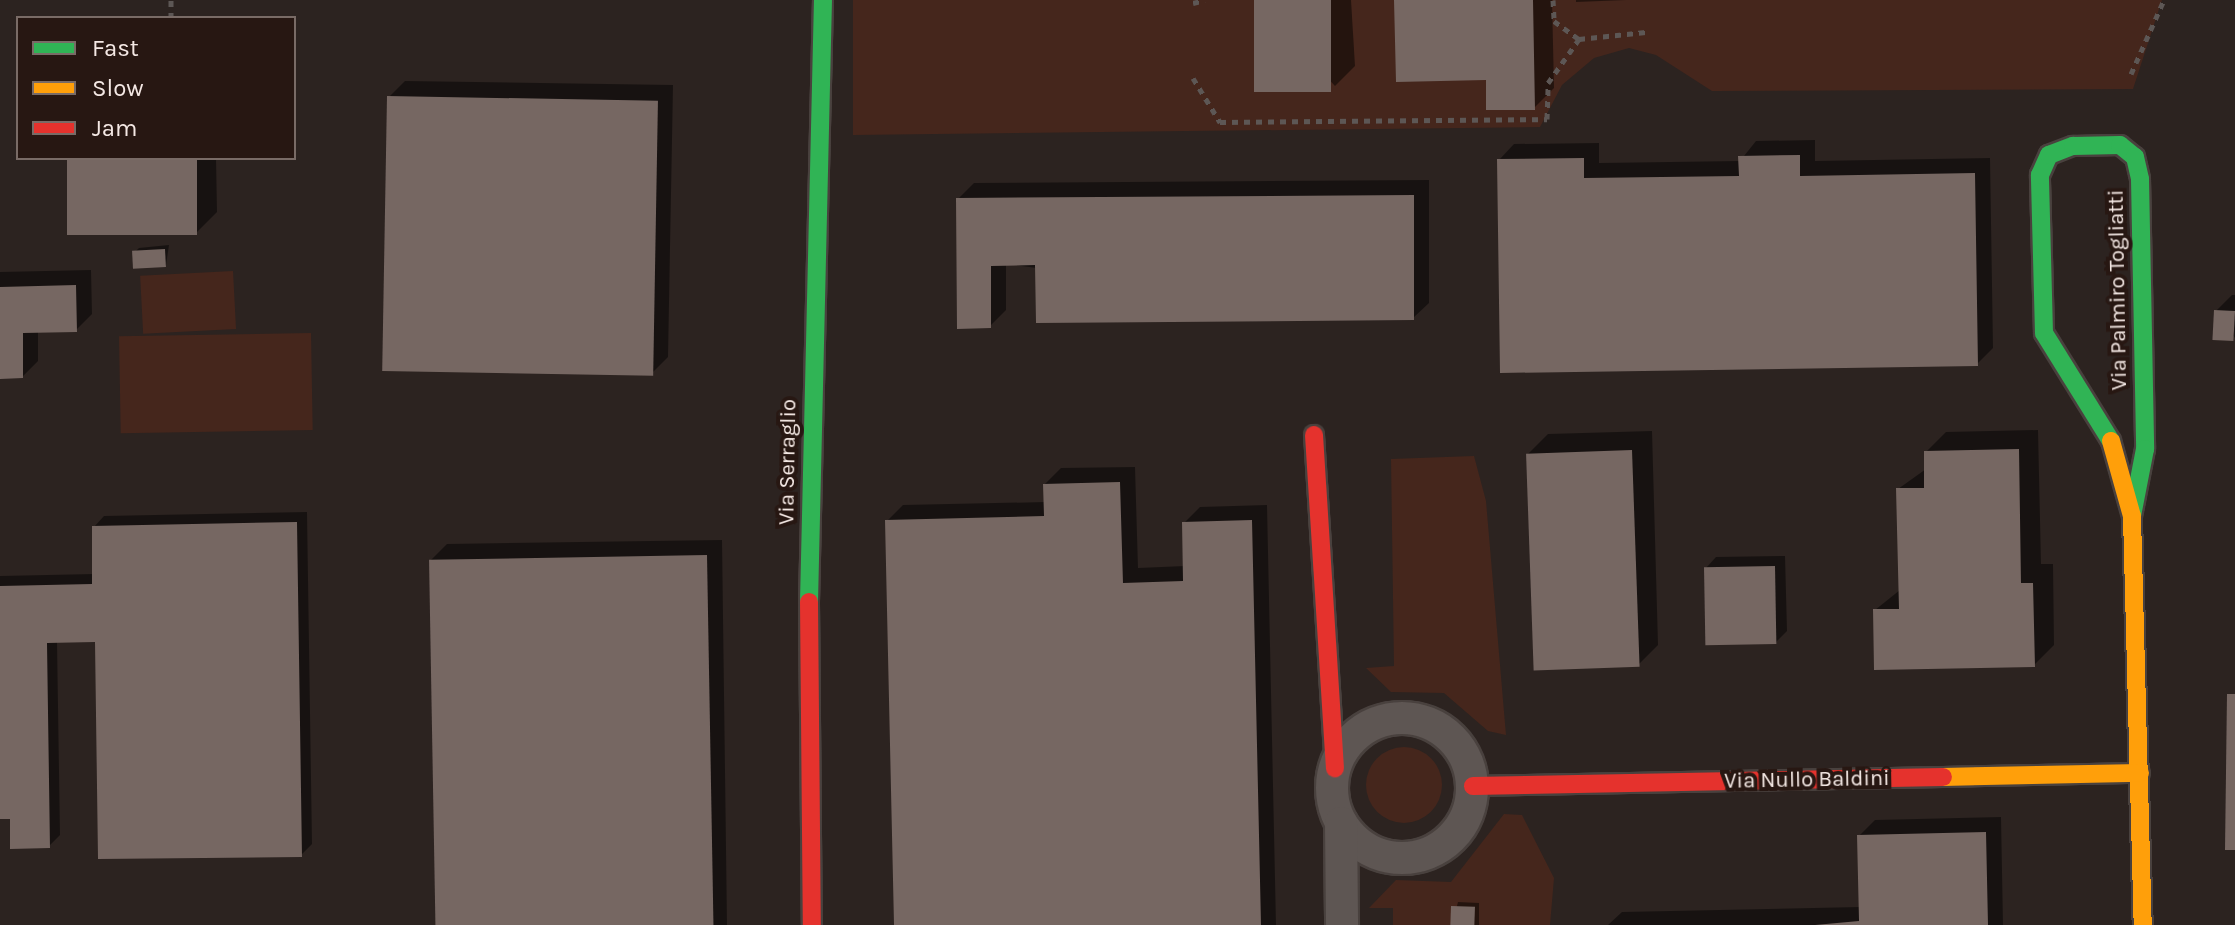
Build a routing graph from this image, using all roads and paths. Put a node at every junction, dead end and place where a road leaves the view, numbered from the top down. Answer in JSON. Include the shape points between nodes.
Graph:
{"nodes":[{"id":1,"x":823,"y":0,"type":"edge"},
{"id":2,"x":1205,"y":0,"type":"edge"},
{"id":3,"x":1553,"y":0,"type":"edge"},
{"id":4,"x":2164,"y":0,"type":"edge"},
{"id":5,"x":1193,"y":3,"type":"dead end"},
{"id":6,"x":1646,"y":32,"type":"dead end"},
{"id":7,"x":1579,"y":39,"type":"junction"},
{"id":8,"x":2131,"y":74,"type":"dead end"},
{"id":9,"x":1193,"y":78,"type":"dead end"},
{"id":10,"x":1314,"y":435,"type":"dead end"},
{"id":11,"x":2132,"y":516,"type":"junction"},
{"id":12,"x":1335,"y":768,"type":"junction"},
{"id":13,"x":2140,"y":773,"type":"junction"},
{"id":14,"x":1473,"y":786,"type":"junction"},
{"id":15,"x":1341,"y":823,"type":"junction"},
{"id":16,"x":812,"y":925,"type":"edge"},
{"id":17,"x":1342,"y":925,"type":"edge"},
{"id":18,"x":2143,"y":925,"type":"edge"}],
"edges":[{"from":1,"to":16,"type":"street","name":"Via Serraglio","via":[[809,560]]},
{"from":2,"to":5,"type":"path"},
{"from":3,"to":7,"type":"path","via":[[1554,21]]},
{"from":4,"to":8,"type":"path"},
{"from":6,"to":7,"type":"path"},
{"from":7,"to":9,"type":"path","via":[[1548,83],[1547,119],[1220,122]]},
{"from":10,"to":12,"type":"street"},
{"from":11,"to":11,"type":"street","name":"Via Palmiro Togliatti","via":[[2145,449],[2140,179],[2135,157],[2120,145],[2073,146],[2049,155],[2040,175],[2044,333],[2107,426]]},
{"from":11,"to":13,"type":"street","name":"Via Palmiro Togliatti"},
{"from":12,"to":14,"type":"street","via":[[1359,732],[1379,721],[1423,720],[1459,745]]},
{"from":12,"to":15,"type":"street"},
{"from":13,"to":14,"type":"street","name":"Via Nullo Baldini"},
{"from":13,"to":18,"type":"street","name":"Via Palmiro Togliatti"},
{"from":14,"to":15,"type":"street","via":[[1459,829],[1421,855],[1376,853]]},
{"from":15,"to":17,"type":"street"}]}
